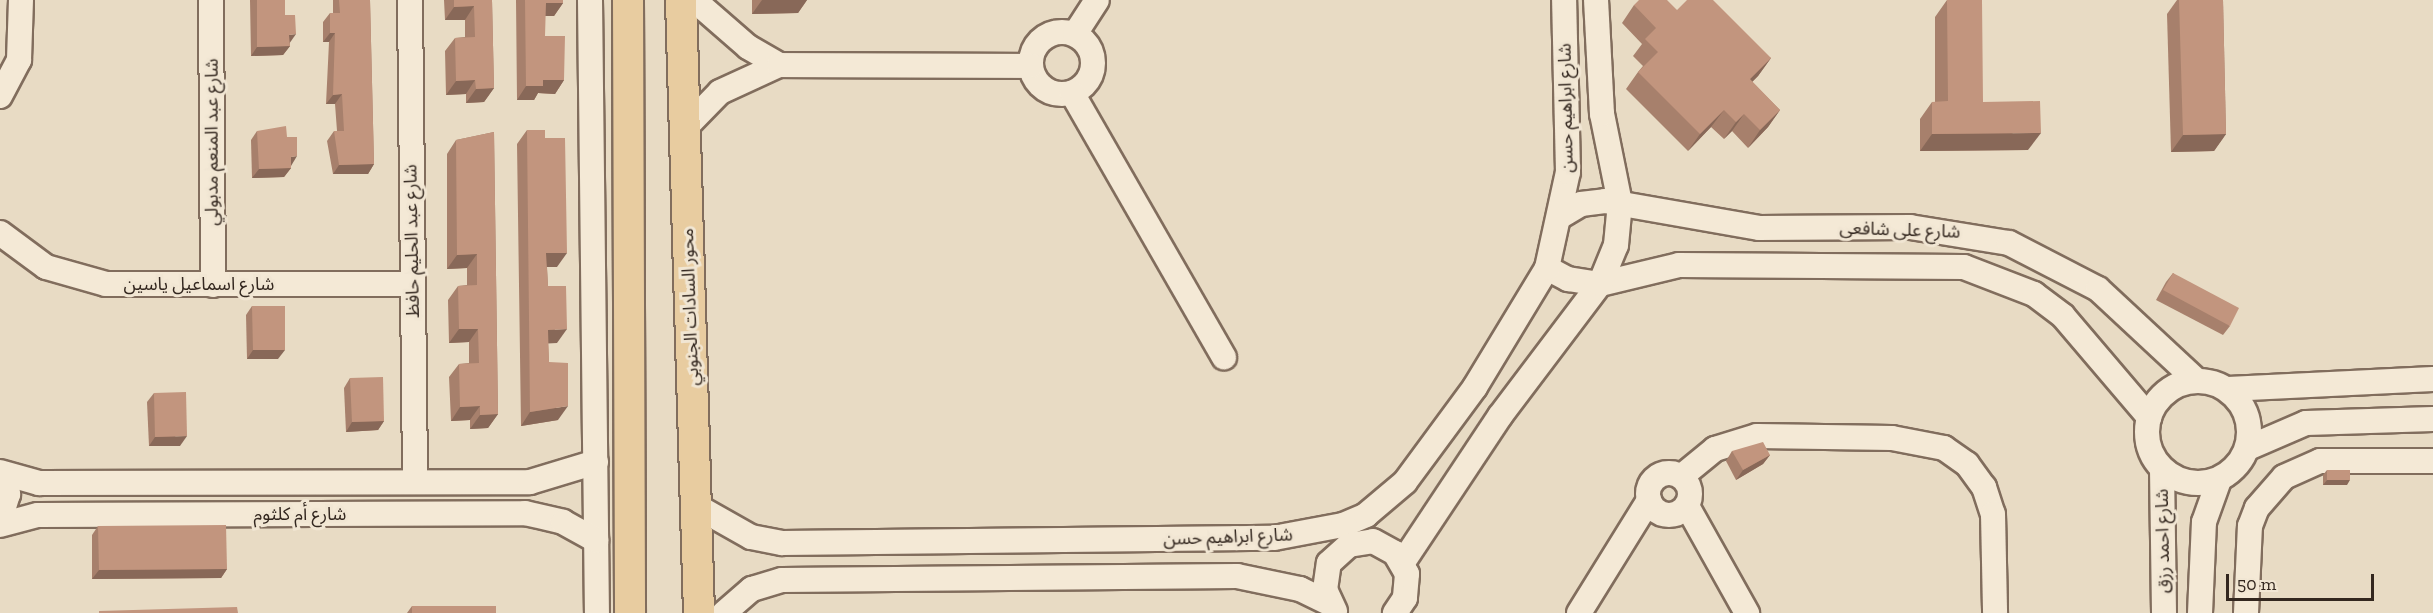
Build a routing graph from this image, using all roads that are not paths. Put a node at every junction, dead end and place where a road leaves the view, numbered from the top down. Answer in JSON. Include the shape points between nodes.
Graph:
{"nodes":[{"id":1,"x":21,"y":0,"type":"edge"},
{"id":2,"x":211,"y":0,"type":"edge"},
{"id":3,"x":410,"y":0,"type":"edge"},
{"id":4,"x":590,"y":0,"type":"edge"},
{"id":5,"x":628,"y":0,"type":"edge"},
{"id":6,"x":681,"y":0,"type":"edge"},
{"id":7,"x":694,"y":0,"type":"edge"},
{"id":8,"x":1096,"y":0,"type":"edge"},
{"id":9,"x":1564,"y":0,"type":"edge"},
{"id":10,"x":1596,"y":0,"type":"edge"},
{"id":11,"x":1075,"y":34,"type":"junction"},
{"id":12,"x":779,"y":65,"type":"junction"},
{"id":13,"x":1031,"y":66,"type":"junction"},
{"id":14,"x":1072,"y":93,"type":"junction"},
{"id":15,"x":0,"y":96,"type":"edge"},
{"id":16,"x":685,"y":128,"type":"junction"},
{"id":17,"x":1620,"y":203,"type":"junction"},
{"id":18,"x":1561,"y":216,"type":"junction"},
{"id":19,"x":0,"y":233,"type":"edge"},
{"id":20,"x":1547,"y":267,"type":"junction"},
{"id":21,"x":413,"y":284,"type":"junction"},
{"id":22,"x":1600,"y":284,"type":"junction"},
{"id":23,"x":213,"y":285,"type":"junction"},
{"id":24,"x":1224,"y":357,"type":"dead end"},
{"id":25,"x":2433,"y":379,"type":"edge"},
{"id":26,"x":2196,"y":380,"type":"junction"},
{"id":27,"x":2228,"y":389,"type":"junction"},
{"id":28,"x":2149,"y":417,"type":"junction"},
{"id":29,"x":2433,"y":419,"type":"edge"},
{"id":30,"x":2248,"y":448,"type":"junction"},
{"id":31,"x":2433,"y":461,"type":"edge"},
{"id":32,"x":596,"y":462,"type":"junction"},
{"id":33,"x":2162,"y":469,"type":"junction"},
{"id":34,"x":0,"y":474,"type":"edge"},
{"id":35,"x":1682,"y":476,"type":"junction"},
{"id":36,"x":2219,"y":480,"type":"junction"},
{"id":37,"x":414,"y":482,"type":"junction"},
{"id":38,"x":193,"y":483,"type":"junction"},
{"id":39,"x":1649,"y":500,"type":"junction"},
{"id":40,"x":696,"y":506,"type":"junction"},
{"id":41,"x":1687,"y":506,"type":"junction"},
{"id":42,"x":194,"y":515,"type":"junction"},
{"id":43,"x":0,"y":523,"type":"edge"},
{"id":44,"x":1346,"y":535,"type":"junction"},
{"id":45,"x":596,"y":540,"type":"junction"},
{"id":46,"x":1403,"y":562,"type":"junction"},
{"id":47,"x":629,"y":576,"type":"junction"},
{"id":48,"x":1333,"y":608,"type":"edge"},
{"id":49,"x":1398,"y":612,"type":"edge"},
{"id":50,"x":597,"y":613,"type":"edge"},
{"id":51,"x":630,"y":613,"type":"edge"},
{"id":52,"x":642,"y":613,"type":"edge"},
{"id":53,"x":699,"y":613,"type":"edge"},
{"id":54,"x":724,"y":613,"type":"edge"},
{"id":55,"x":1579,"y":613,"type":"edge"},
{"id":56,"x":1747,"y":613,"type":"edge"},
{"id":57,"x":1995,"y":613,"type":"edge"},
{"id":58,"x":2164,"y":613,"type":"edge"},
{"id":59,"x":2200,"y":613,"type":"edge"},
{"id":60,"x":2246,"y":613,"type":"edge"}],
"edges":[{"from":1,"to":15,"type":"street","via":[[19,60]]},
{"from":2,"to":23,"type":"street","name":"شارع عبد المنعم مدبولي"},
{"from":3,"to":21,"type":"street","name":"شارع عبد الحليم حافظ"},
{"from":4,"to":32,"type":"street"},
{"from":5,"to":47,"type":"main road"},
{"from":6,"to":16,"type":"main road","name":"محور السادات الجنوبي"},
{"from":7,"to":12,"type":"street","via":[[748,47]]},
{"from":8,"to":11,"type":"street"},
{"from":9,"to":18,"type":"street","name":"شارع ابراهيم حسن","via":[[1568,172]]},
{"from":10,"to":17,"type":"street","name":"شارع ابراهيم حسن","via":[[1602,114]]},
{"from":11,"to":13,"type":"street","via":[[1044,37]]},
{"from":11,"to":14,"type":"street","via":[[1093,60],[1088,80]]},
{"from":12,"to":13,"type":"street"},
{"from":12,"to":16,"type":"street","via":[[720,92]]},
{"from":13,"to":14,"type":"street","via":[[1045,89]]},
{"from":14,"to":24,"type":"street"},
{"from":16,"to":40,"type":"main road","name":"محور السادات الجنوبي"},
{"from":17,"to":18,"type":"street","name":"شارع على شافعى","via":[[1592,201]]},
{"from":17,"to":22,"type":"street","name":"شارع ابراهيم حسن","via":[[1616,245]]},
{"from":17,"to":26,"type":"street","name":"شارع على شافعى","via":[[1759,228],[1910,227],[2009,243],[2098,289]]},
{"from":18,"to":20,"type":"street","name":"شارع ابراهيم حسن"},
{"from":19,"to":23,"type":"street","name":"شارع اسماعيل ياسين","via":[[46,267],[80,280]]},
{"from":20,"to":22,"type":"street","name":"شارع على شافعى","via":[[1568,279]]},
{"from":20,"to":44,"type":"street","name":"شارع ابراهيم حسن","via":[[1475,387],[1405,482]]},
{"from":21,"to":23,"type":"street","name":"شارع اسماعيل ياسين"},
{"from":21,"to":37,"type":"street","name":"شارع عبد الحليم حافظ"},
{"from":22,"to":28,"type":"street","name":"شارع على شافعى","via":[[1679,265],[1964,267],[2034,294],[2063,316]]},
{"from":22,"to":46,"type":"street","name":"شارع ابراهيم حسن","via":[[1500,416]]},
{"from":25,"to":27,"type":"street"},
{"from":26,"to":27,"type":"street"},
{"from":26,"to":28,"type":"street","via":[[2175,385],[2159,398]]},
{"from":27,"to":30,"type":"street","via":[[2246,416]]},
{"from":28,"to":33,"type":"street","via":[[2151,454]]},
{"from":29,"to":30,"type":"street","via":[[2306,423]]},
{"from":30,"to":36,"type":"street","via":[[2237,467]]},
{"from":31,"to":60,"type":"street","via":[[2320,461],[2284,477],[2263,499],[2250,526]]},
{"from":32,"to":37,"type":"street","name":"شارع أم كلثوم","via":[[530,482]]},
{"from":32,"to":45,"type":"street"},
{"from":33,"to":36,"type":"street","via":[[2179,480]]},
{"from":33,"to":58,"type":"street","name":"شارع احمد رزق"},
{"from":34,"to":38,"type":"street","name":"شارع أم كلثوم","via":[[39,483]]},
{"from":34,"to":43,"type":"street","via":[[8,494]]},
{"from":35,"to":39,"type":"street","via":[[1657,476]]},
{"from":35,"to":41,"type":"street","via":[[1690,487]]},
{"from":35,"to":57,"type":"street","via":[[1715,449],[1757,436],[1892,438],[1944,448],[1973,472],[1993,514]]},
{"from":36,"to":59,"type":"street","name":"شارع احمد رزق","via":[[2204,522]]},
{"from":37,"to":38,"type":"street","name":"شارع أم كلثوم"},
{"from":38,"to":42,"type":"street"},
{"from":39,"to":41,"type":"street","via":[[1666,515]]},
{"from":39,"to":55,"type":"street"},
{"from":40,"to":44,"type":"street","name":"شارع ابراهيم حسن","via":[[751,537],[782,543]]},
{"from":40,"to":53,"type":"main road","name":"محور السادات الجنوبي"},
{"from":41,"to":56,"type":"street"},
{"from":42,"to":43,"type":"street","name":"شارع أم كلثوم","via":[[38,515]]},
{"from":42,"to":45,"type":"street","name":"شارع أم كلثوم","via":[[525,513],[563,522]]},
{"from":44,"to":46,"type":"street","via":[[1385,545]]},
{"from":44,"to":48,"type":"street","via":[[1329,563],[1325,590]]},
{"from":45,"to":50,"type":"street"},
{"from":46,"to":49,"type":"street","via":[[1408,586]]},
{"from":47,"to":51,"type":"main road"},
{"from":47,"to":52,"type":"main road"},
{"from":48,"to":54,"type":"street","name":"شارع ابراهيم حسن","via":[[1280,583],[1237,576],[782,580],[752,589]]}]}
